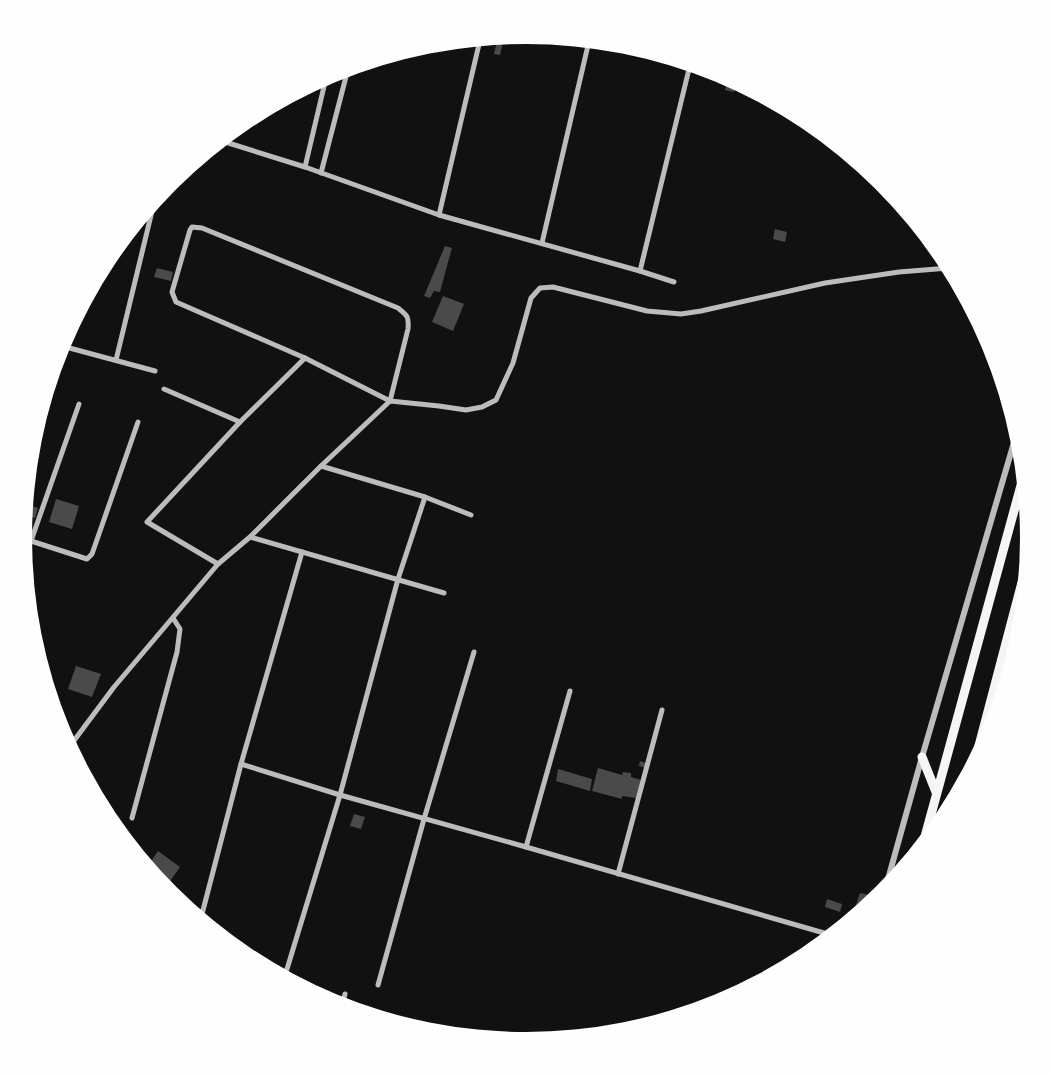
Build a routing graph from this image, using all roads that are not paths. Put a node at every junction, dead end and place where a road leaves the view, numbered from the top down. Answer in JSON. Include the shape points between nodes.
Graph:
{"nodes":[{"id":1,"x":478,"y":46,"type":"edge"},
{"id":2,"x":587,"y":48,"type":"edge"},
{"id":3,"x":688,"y":71,"type":"edge"},
{"id":4,"x":345,"y":79,"type":"edge"},
{"id":5,"x":324,"y":88,"type":"edge"},
{"id":6,"x":230,"y":143,"type":"edge"},
{"id":7,"x":305,"y":167,"type":"junction"},
{"id":8,"x":321,"y":173,"type":"junction"},
{"id":9,"x":439,"y":215,"type":"junction"},
{"id":10,"x":150,"y":218,"type":"edge"},
{"id":11,"x":542,"y":243,"type":"junction"},
{"id":12,"x":940,"y":269,"type":"edge"},
{"id":13,"x":640,"y":271,"type":"junction"},
{"id":14,"x":674,"y":282,"type":"dead end"},
{"id":15,"x":70,"y":348,"type":"edge"},
{"id":16,"x":305,"y":358,"type":"junction"},
{"id":17,"x":116,"y":360,"type":"junction"},
{"id":18,"x":154,"y":370,"type":"dead end"},
{"id":19,"x":164,"y":389,"type":"dead end"},
{"id":20,"x":390,"y":401,"type":"junction"},
{"id":21,"x":80,"y":404,"type":"dead end"},
{"id":22,"x":138,"y":422,"type":"dead end"},
{"id":23,"x":240,"y":422,"type":"junction"},
{"id":24,"x":1012,"y":449,"type":"edge"},
{"id":25,"x":321,"y":466,"type":"junction"},
{"id":26,"x":1018,"y":496,"type":"edge"},
{"id":27,"x":425,"y":497,"type":"junction"},
{"id":28,"x":471,"y":515,"type":"dead end"},
{"id":29,"x":250,"y":537,"type":"junction"},
{"id":30,"x":32,"y":538,"type":"edge"},
{"id":31,"x":32,"y":541,"type":"edge"},
{"id":32,"x":302,"y":552,"type":"junction"},
{"id":33,"x":218,"y":564,"type":"junction"},
{"id":34,"x":398,"y":580,"type":"junction"},
{"id":35,"x":444,"y":593,"type":"dead end"},
{"id":36,"x":1015,"y":609,"type":"edge"},
{"id":37,"x":173,"y":618,"type":"junction"},
{"id":38,"x":474,"y":652,"type":"dead end"},
{"id":39,"x":570,"y":691,"type":"dead end"},
{"id":40,"x":662,"y":710,"type":"dead end"},
{"id":41,"x":986,"y":718,"type":"edge"},
{"id":42,"x":75,"y":739,"type":"edge"},
{"id":43,"x":922,"y":757,"type":"junction"},
{"id":44,"x":241,"y":764,"type":"junction"},
{"id":45,"x":936,"y":792,"type":"junction"},
{"id":46,"x":340,"y":795,"type":"junction"},
{"id":47,"x":132,"y":818,"type":"dead end"},
{"id":48,"x":424,"y":819,"type":"junction"},
{"id":49,"x":928,"y":825,"type":"edge"},
{"id":50,"x":526,"y":847,"type":"junction"},
{"id":51,"x":890,"y":873,"type":"edge"},
{"id":52,"x":618,"y":874,"type":"junction"},
{"id":53,"x":203,"y":911,"type":"edge"},
{"id":54,"x":823,"y":933,"type":"edge"},
{"id":55,"x":287,"y":969,"type":"dead end"},
{"id":56,"x":378,"y":985,"type":"dead end"}],
"edges":[{"from":1,"to":9,"type":"street"},
{"from":2,"to":11,"type":"street"},
{"from":3,"to":13,"type":"street"},
{"from":4,"to":8,"type":"street"},
{"from":5,"to":7,"type":"street"},
{"from":6,"to":7,"type":"street"},
{"from":7,"to":8,"type":"street"},
{"from":8,"to":9,"type":"street"},
{"from":9,"to":11,"type":"street"},
{"from":10,"to":17,"type":"street"},
{"from":11,"to":13,"type":"street"},
{"from":12,"to":20,"type":"street","via":[[825,283],[681,314],[647,311],[553,288],[540,288],[531,298],[513,363],[496,400],[466,410]]},
{"from":13,"to":14,"type":"street"},
{"from":15,"to":17,"type":"street"},
{"from":16,"to":20,"type":"street"},
{"from":16,"to":20,"type":"street","via":[[176,302],[172,292],[192,227],[202,228],[398,308],[409,320]]},
{"from":16,"to":23,"type":"street"},
{"from":17,"to":18,"type":"street"},
{"from":19,"to":23,"type":"street"},
{"from":20,"to":25,"type":"street"},
{"from":21,"to":30,"type":"street"},
{"from":22,"to":31,"type":"street","via":[[92,554],[87,559]]},
{"from":23,"to":33,"type":"street","via":[[147,522]]},
{"from":24,"to":43,"type":"street"},
{"from":25,"to":27,"type":"street"},
{"from":25,"to":29,"type":"street"},
{"from":26,"to":45,"type":"highway"},
{"from":27,"to":28,"type":"street"},
{"from":27,"to":34,"type":"street"},
{"from":29,"to":32,"type":"street"},
{"from":29,"to":33,"type":"street"},
{"from":32,"to":34,"type":"street"},
{"from":32,"to":44,"type":"street"},
{"from":33,"to":37,"type":"street"},
{"from":34,"to":35,"type":"street"},
{"from":34,"to":46,"type":"street"},
{"from":36,"to":41,"type":"highway"},
{"from":37,"to":42,"type":"street","via":[[114,687]]},
{"from":37,"to":47,"type":"street","via":[[180,629],[177,652]]},
{"from":38,"to":48,"type":"street"},
{"from":39,"to":50,"type":"street"},
{"from":40,"to":52,"type":"street"},
{"from":43,"to":45,"type":"highway"},
{"from":43,"to":51,"type":"street"},
{"from":44,"to":46,"type":"street"},
{"from":44,"to":53,"type":"street"},
{"from":45,"to":49,"type":"highway"},
{"from":46,"to":48,"type":"street"},
{"from":46,"to":55,"type":"street"},
{"from":48,"to":50,"type":"street"},
{"from":48,"to":56,"type":"street"},
{"from":50,"to":52,"type":"street"},
{"from":52,"to":54,"type":"street"}]}
